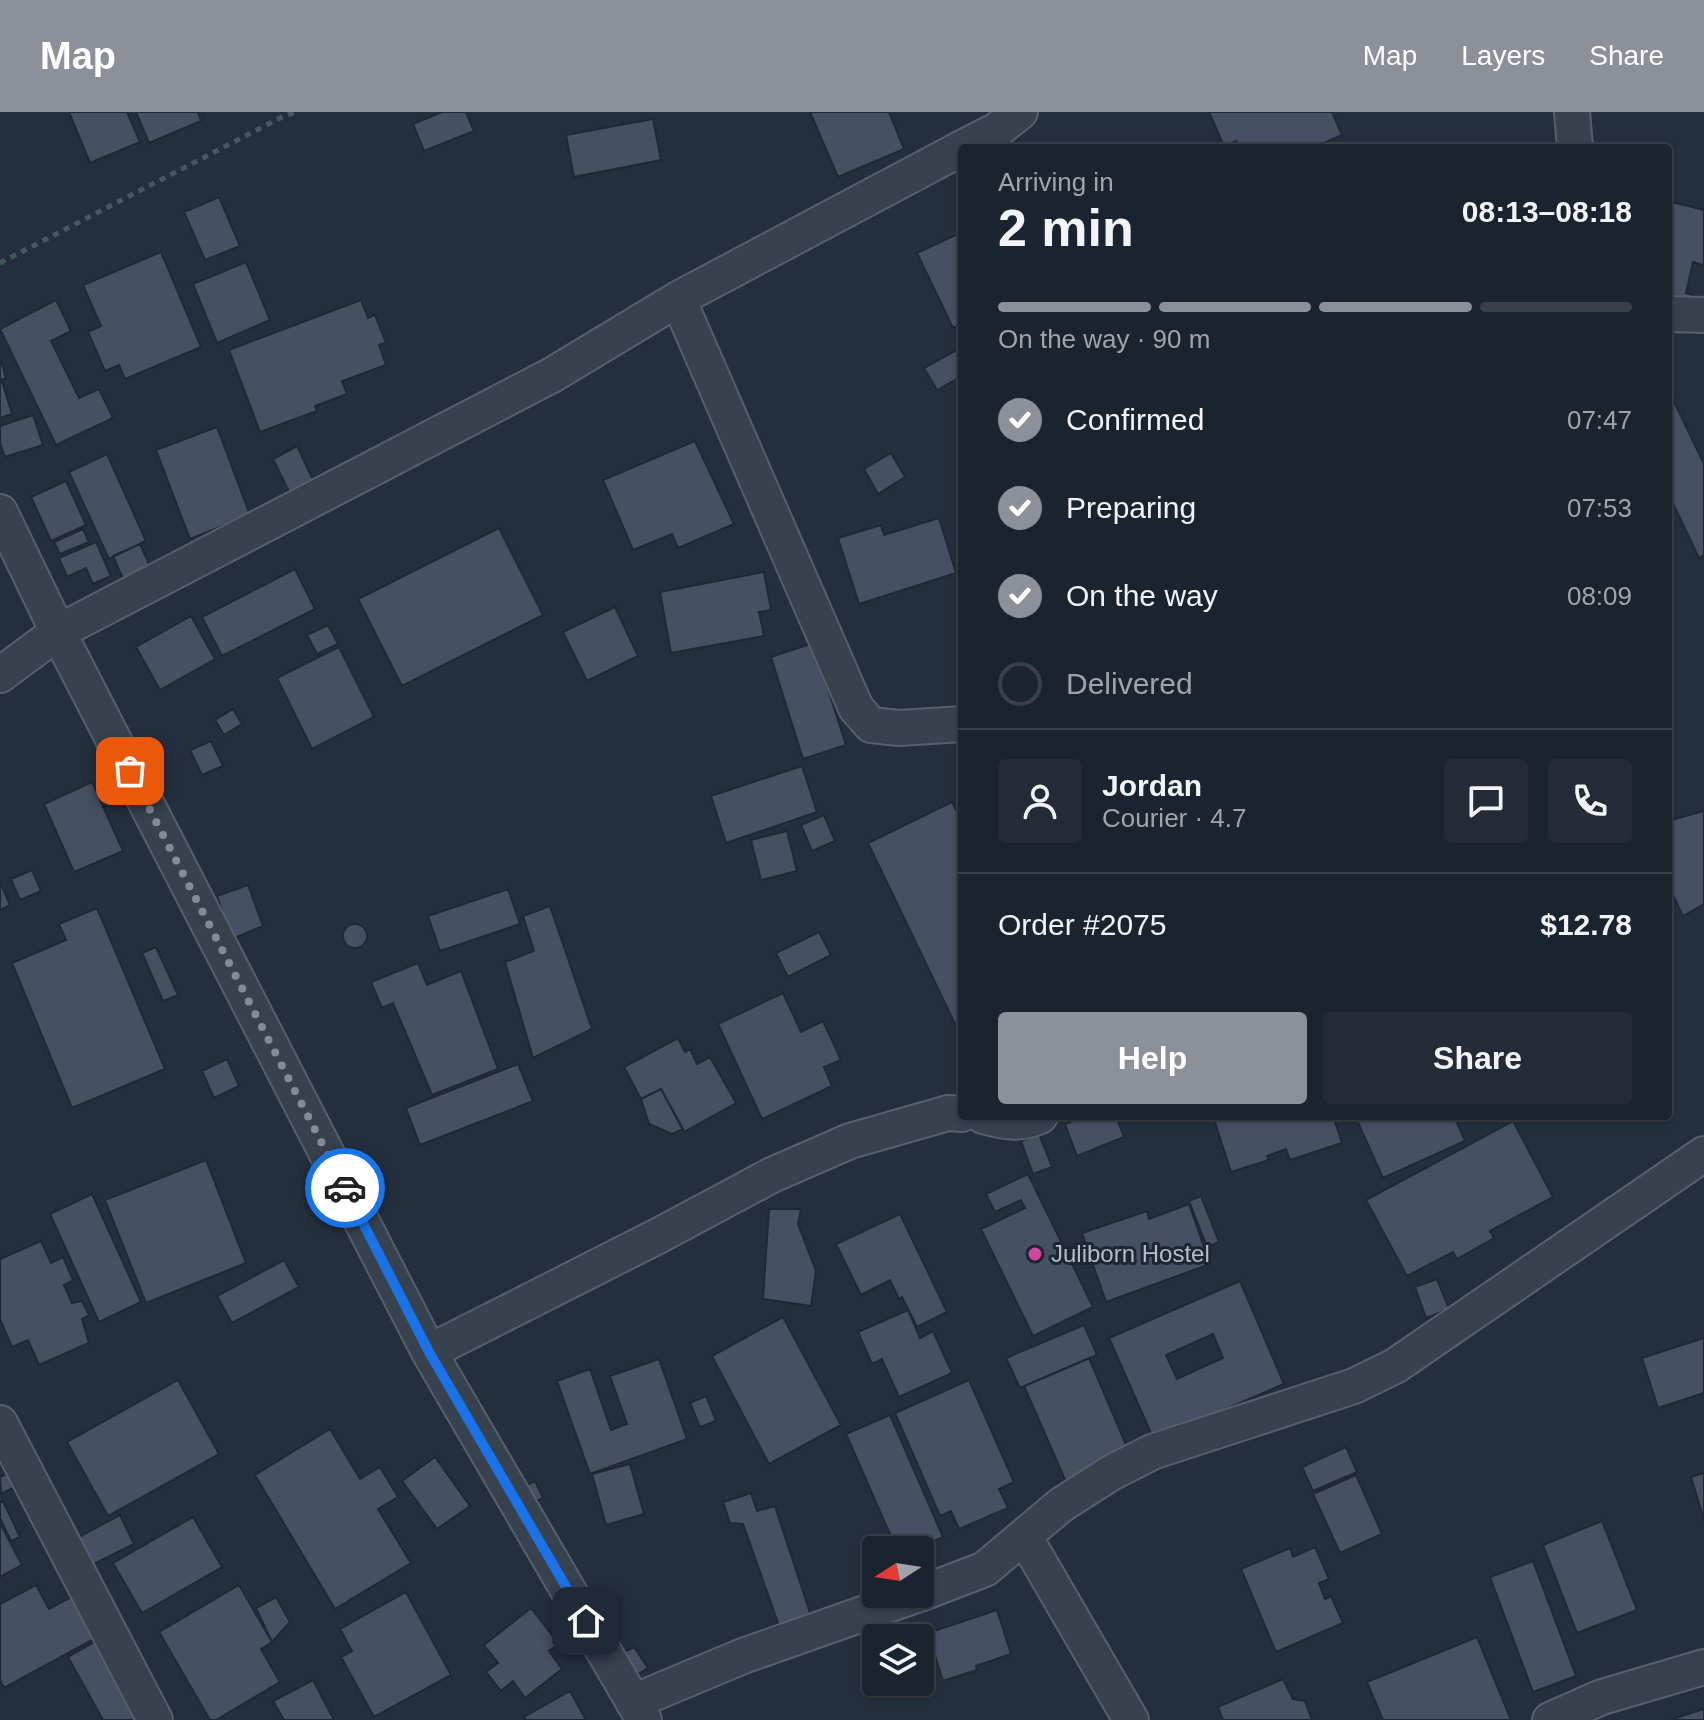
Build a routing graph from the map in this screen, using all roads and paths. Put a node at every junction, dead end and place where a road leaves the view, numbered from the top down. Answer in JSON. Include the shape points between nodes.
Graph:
{"nodes":[{"id":1,"x":296,"y":112,"type":"edge"},
{"id":2,"x":1020,"y":112,"type":"edge"},
{"id":3,"x":1572,"y":112,"type":"edge"},
{"id":4,"x":970,"y":144,"type":"edge"},
{"id":5,"x":1575,"y":144,"type":"edge"},
{"id":6,"x":958,"y":150,"type":"edge"},
{"id":7,"x":0,"y":263,"type":"edge"},
{"id":8,"x":678,"y":299,"type":"junction"},
{"id":9,"x":1672,"y":314,"type":"edge"},
{"id":10,"x":1704,"y":315,"type":"edge"},
{"id":11,"x":0,"y":512,"type":"edge"},
{"id":12,"x":58,"y":632,"type":"junction"},
{"id":13,"x":0,"y":675,"type":"edge"},
{"id":14,"x":958,"y":724,"type":"edge"},
{"id":15,"x":958,"y":1114,"type":"edge"},
{"id":16,"x":998,"y":1120,"type":"edge"},
{"id":17,"x":1030,"y":1120,"type":"edge"},
{"id":18,"x":1704,"y":1154,"type":"edge"},
{"id":19,"x":429,"y":1352,"type":"junction"},
{"id":20,"x":0,"y":1423,"type":"edge"},
{"id":21,"x":1024,"y":1536,"type":"junction"},
{"id":22,"x":934,"y":1588,"type":"edge"},
{"id":23,"x":879,"y":1608,"type":"edge"},
{"id":24,"x":1704,"y":1667,"type":"edge"},
{"id":25,"x":639,"y":1711,"type":"edge"},
{"id":26,"x":155,"y":1720,"type":"edge"},
{"id":27,"x":1131,"y":1720,"type":"edge"},
{"id":28,"x":1550,"y":1720,"type":"edge"}],
"edges":[{"from":1,"to":7,"type":"path"},
{"from":2,"to":4,"type":"street"},
{"from":3,"to":5,"type":"street"},
{"from":6,"to":8,"type":"street"},
{"from":8,"to":12,"type":"street","via":[[552,375]]},
{"from":8,"to":14,"type":"street","via":[[856,708],[871,725]]},
{"from":9,"to":10,"type":"street"},
{"from":11,"to":12,"type":"street"},
{"from":12,"to":13,"type":"street"},
{"from":12,"to":19,"type":"street"},
{"from":15,"to":19,"type":"street","via":[[850,1141],[772,1175]]},
{"from":16,"to":17,"type":"street"},
{"from":18,"to":21,"type":"street","via":[[1395,1366],[1338,1392],[1152,1452],[1061,1505]]},
{"from":19,"to":25,"type":"street"},
{"from":20,"to":26,"type":"street"},
{"from":21,"to":22,"type":"street","via":[[985,1569]]},
{"from":21,"to":27,"type":"street"},
{"from":23,"to":25,"type":"street","via":[[743,1656]]},
{"from":24,"to":28,"type":"street","via":[[1602,1697]]}]}
